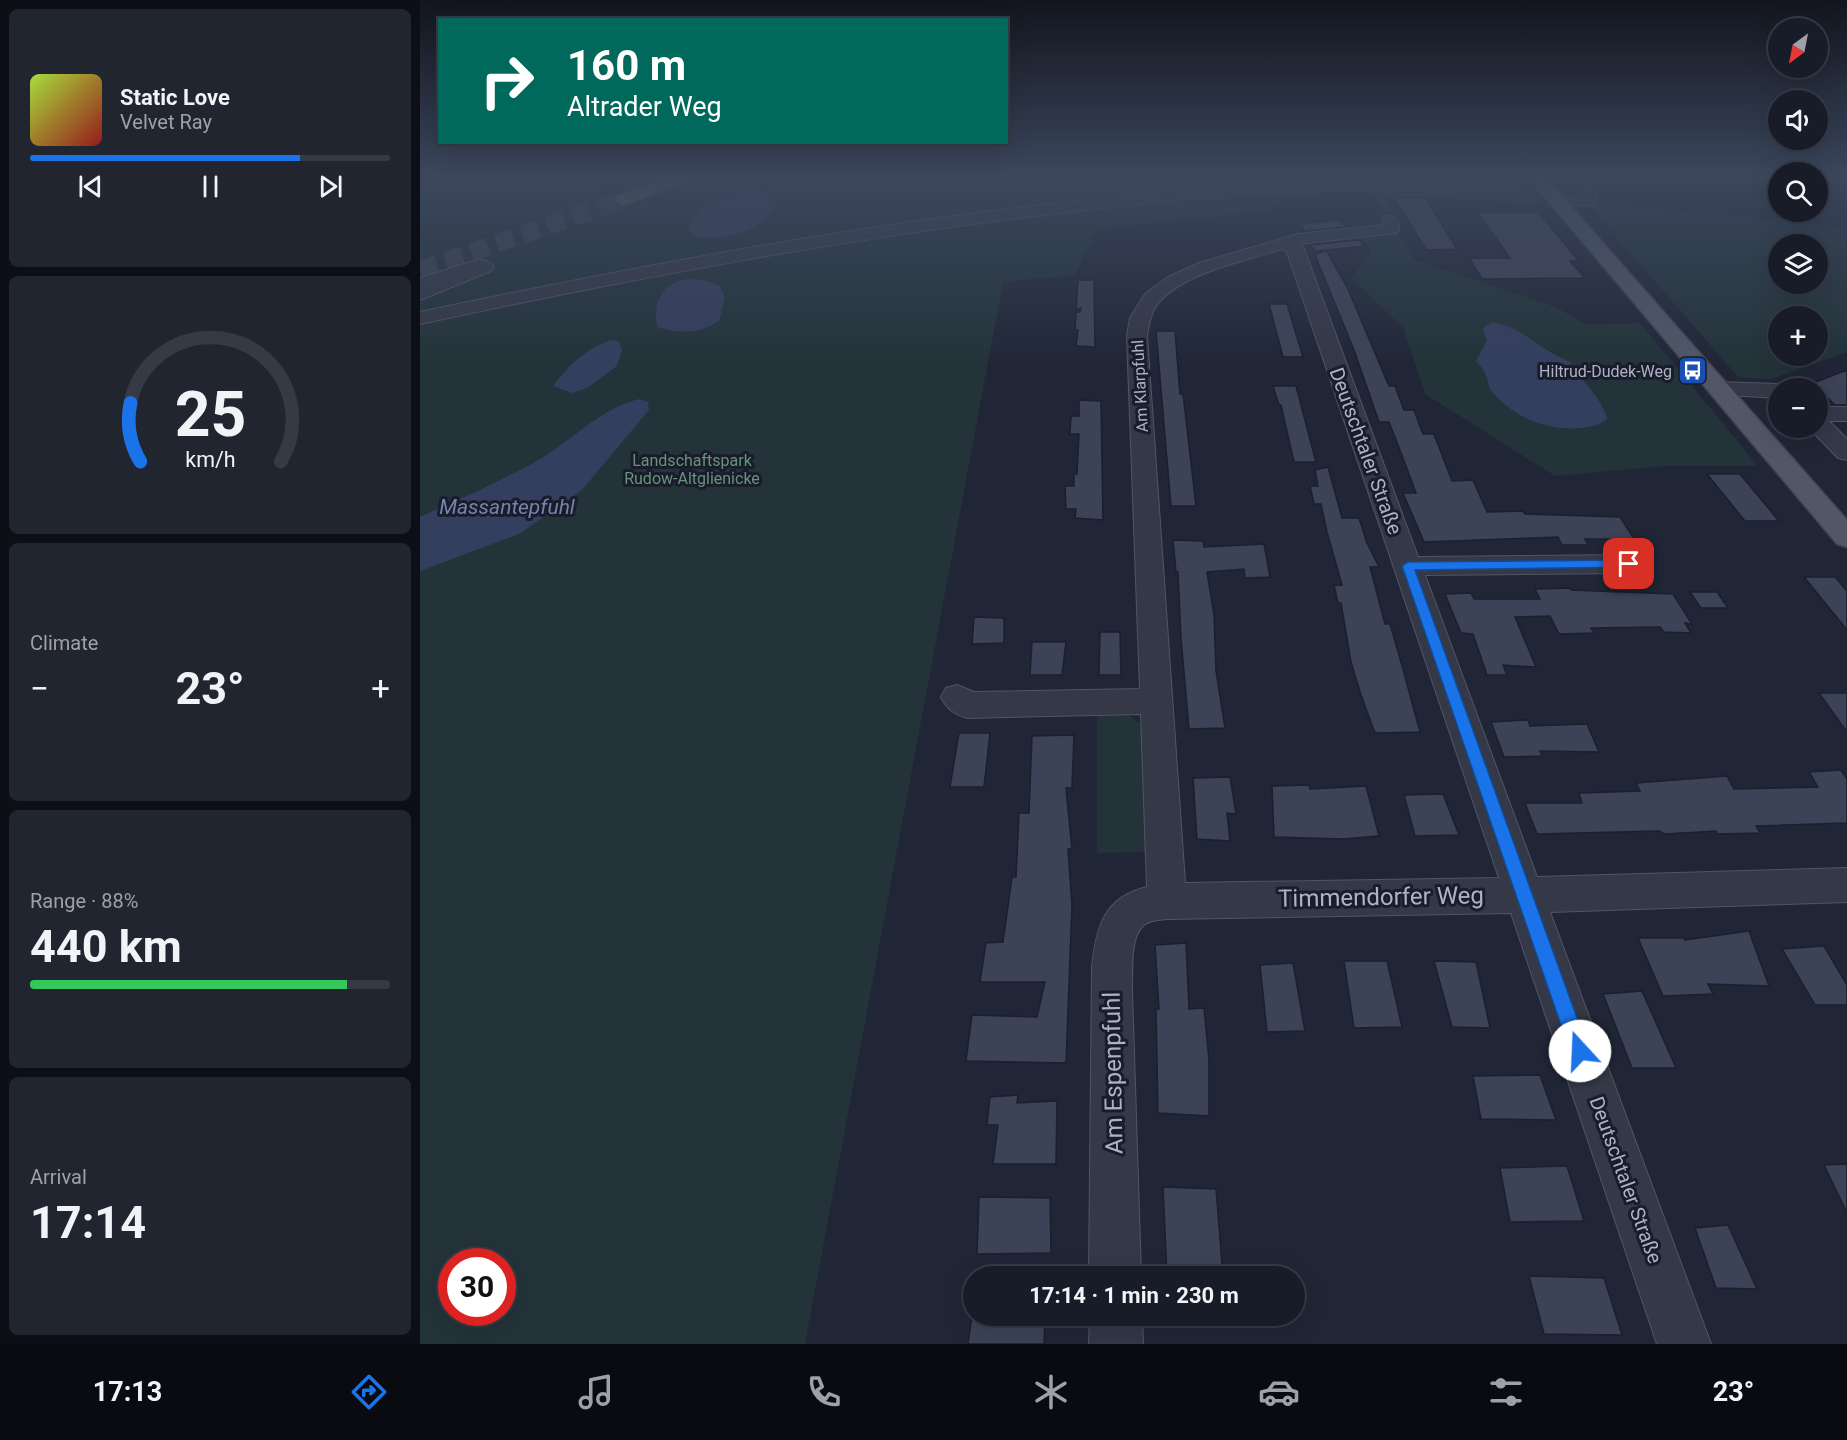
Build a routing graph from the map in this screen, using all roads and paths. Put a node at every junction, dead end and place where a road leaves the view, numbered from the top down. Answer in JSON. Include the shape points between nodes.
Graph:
{"nodes":[{"id":1,"x":827,"y":240,"type":"edge"},
{"id":2,"x":1302,"y":240,"type":"edge"},
{"id":3,"x":1600,"y":240,"type":"edge"},
{"id":4,"x":1283,"y":243,"type":"junction"},
{"id":5,"x":420,"y":284,"type":"edge"},
{"id":6,"x":420,"y":294,"type":"edge"},
{"id":7,"x":420,"y":318,"type":"edge"},
{"id":8,"x":1768,"y":388,"type":"edge"},
{"id":9,"x":1730,"y":389,"type":"junction"},
{"id":10,"x":1828,"y":414,"type":"edge"},
{"id":11,"x":1847,"y":414,"type":"edge"},
{"id":12,"x":1828,"y":433,"type":"edge"},
{"id":13,"x":1847,"y":453,"type":"edge"},
{"id":14,"x":1847,"y":507,"type":"edge"},
{"id":15,"x":1847,"y":538,"type":"edge"},
{"id":16,"x":1629,"y":564,"type":"dead end"},
{"id":17,"x":1408,"y":566,"type":"junction"},
{"id":18,"x":957,"y":697,"type":"dead end"},
{"id":19,"x":1155,"y":701,"type":"junction"},
{"id":20,"x":1847,"y":885,"type":"edge"},
{"id":21,"x":1524,"y":895,"type":"junction"},
{"id":22,"x":1167,"y":901,"type":"junction"},
{"id":23,"x":1115,"y":1266,"type":"edge"},
{"id":24,"x":1116,"y":1326,"type":"edge"},
{"id":25,"x":1116,"y":1344,"type":"edge"},
{"id":26,"x":1684,"y":1344,"type":"edge"}],
"edges":[{"from":1,"to":7,"type":"street","via":[[669,267]]},
{"from":2,"to":4,"type":"street","name":"Am Klarpfuhl"},
{"from":3,"to":9,"type":"main road"},
{"from":4,"to":17,"type":"street","name":"Deutschtaler Straße","via":[[1295,249]]},
{"from":4,"to":19,"type":"street","name":"Am Klarpfuhl","via":[[1205,267],[1175,281],[1152,298],[1140,318],[1137,336]]},
{"from":5,"to":6,"type":"street","via":[[480,264],[485,267]]},
{"from":8,"to":9,"type":"street"},
{"from":9,"to":14,"type":"main road"},
{"from":9,"to":15,"type":"main road"},
{"from":10,"to":11,"type":"street"},
{"from":12,"to":13,"type":"street"},
{"from":16,"to":17,"type":"street"},
{"from":17,"to":21,"type":"street","name":"Deutschtaler Straße"},
{"from":18,"to":19,"type":"street","via":[[968,705]]},
{"from":19,"to":22,"type":"street","name":"Am Klarpfuhl"},
{"from":20,"to":21,"type":"street","name":"Timmendorfer Weg"},
{"from":21,"to":22,"type":"street","name":"Timmendorfer Weg"},
{"from":21,"to":26,"type":"street","name":"Deutschtaler Straße"},
{"from":22,"to":23,"type":"street","name":"Am Espenpfuhl","via":[[1137,908],[1122,923],[1114,946]]},
{"from":24,"to":25,"type":"street"}]}
